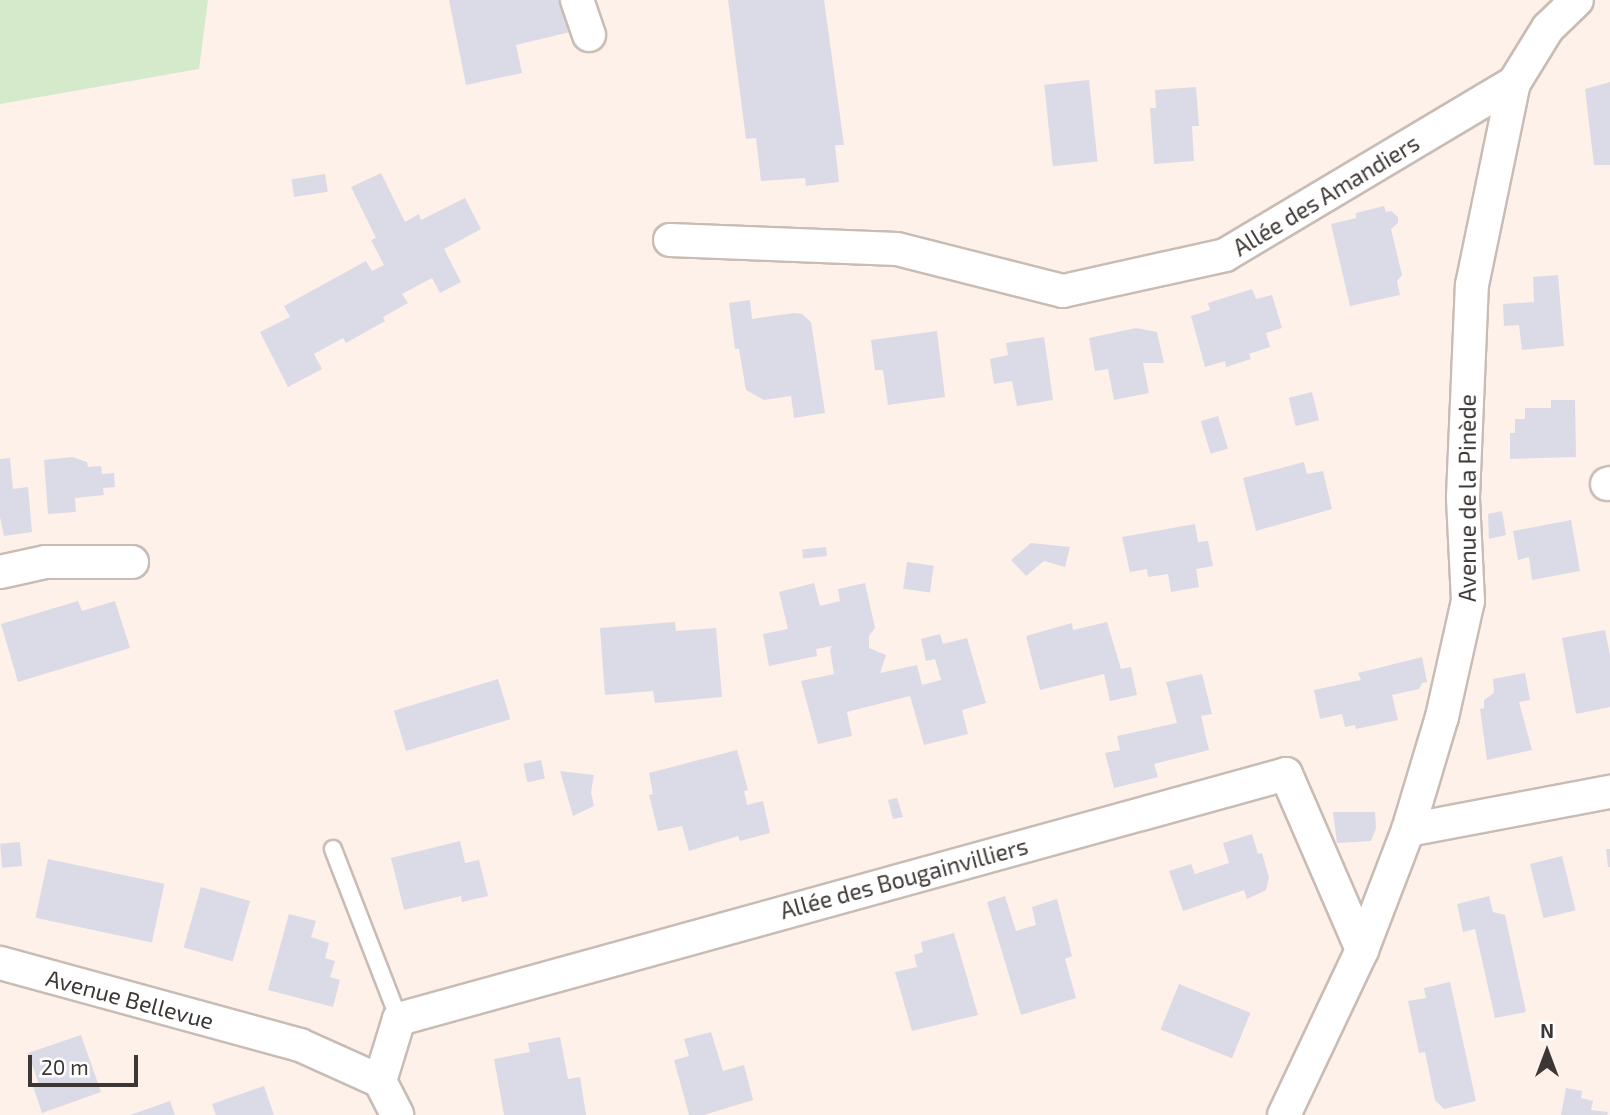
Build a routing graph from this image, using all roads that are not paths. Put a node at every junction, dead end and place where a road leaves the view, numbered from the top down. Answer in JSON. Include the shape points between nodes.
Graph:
{"nodes":[{"id":1,"x":577,"y":0,"type":"edge"},
{"id":2,"x":1577,"y":0,"type":"edge"},
{"id":3,"x":589,"y":35,"type":"dead end"},
{"id":4,"x":1514,"y":83,"type":"junction"},
{"id":5,"x":670,"y":240,"type":"dead end"},
{"id":6,"x":132,"y":562,"type":"dead end"},
{"id":7,"x":0,"y":572,"type":"edge"},
{"id":8,"x":1610,"y":792,"type":"edge"},
{"id":9,"x":1408,"y":830,"type":"junction"},
{"id":10,"x":333,"y":849,"type":"dead end"},
{"id":11,"x":1362,"y":950,"type":"junction"},
{"id":12,"x":0,"y":963,"type":"edge"},
{"id":13,"x":399,"y":1019,"type":"junction"},
{"id":14,"x":380,"y":1081,"type":"junction"},
{"id":15,"x":397,"y":1115,"type":"edge"},
{"id":16,"x":1283,"y":1115,"type":"edge"}],
"edges":[{"from":1,"to":3,"type":"street"},
{"from":2,"to":4,"type":"street","name":"Avenue de la Pinède","via":[[1548,28]]},
{"from":4,"to":5,"type":"street","name":"Allée des Amandiers","via":[[1225,255],[1063,291],[897,249]]},
{"from":4,"to":9,"type":"street","name":"Avenue de la Pinède","via":[[1472,285],[1463,496],[1468,601],[1442,717]]},
{"from":6,"to":7,"type":"street","via":[[46,562]]},
{"from":8,"to":9,"type":"street"},
{"from":9,"to":11,"type":"street","name":"Avenue de la Pinède"},
{"from":10,"to":13,"type":"lane"},
{"from":11,"to":13,"type":"street","name":"Allée des Bougainvilliers","via":[[1286,774]]},
{"from":11,"to":16,"type":"street","name":"Avenue de la Pinède"},
{"from":12,"to":14,"type":"street","name":"Avenue Bellevue","via":[[300,1045]]},
{"from":13,"to":14,"type":"street"},
{"from":14,"to":15,"type":"street"}]}
